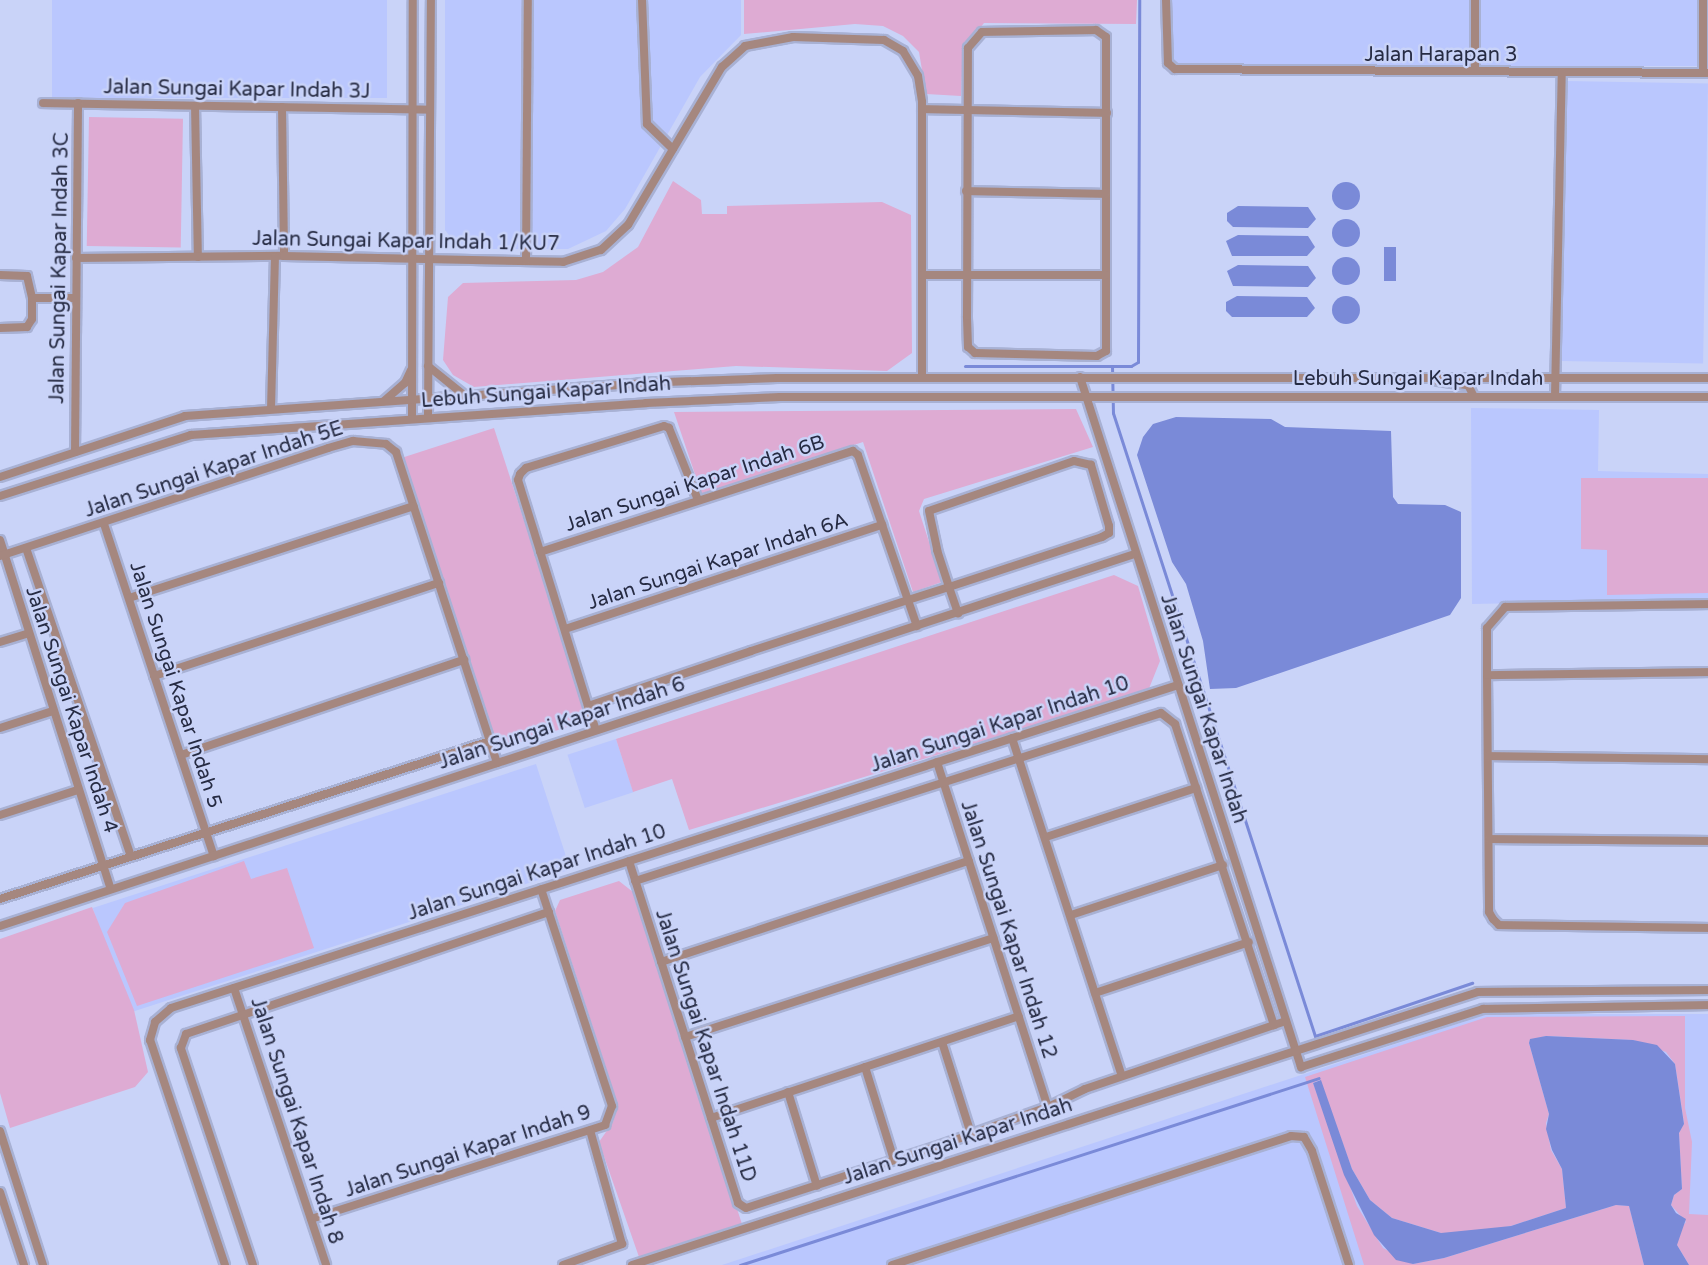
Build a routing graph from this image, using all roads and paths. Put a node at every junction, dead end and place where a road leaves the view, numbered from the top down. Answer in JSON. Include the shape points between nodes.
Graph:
{"nodes":[{"id":1,"x":413,"y":0,"type":"edge"},
{"id":2,"x":430,"y":0,"type":"edge"},
{"id":3,"x":528,"y":0,"type":"edge"},
{"id":4,"x":642,"y":0,"type":"edge"},
{"id":5,"x":1166,"y":0,"type":"edge"},
{"id":6,"x":1475,"y":0,"type":"edge"},
{"id":7,"x":1703,"y":0,"type":"edge"},
{"id":8,"x":1475,"y":71,"type":"junction"},
{"id":9,"x":1562,"y":72,"type":"junction"},
{"id":10,"x":1705,"y":73,"type":"edge"},
{"id":11,"x":43,"y":103,"type":"dead end"},
{"id":12,"x":78,"y":103,"type":"junction"},
{"id":13,"x":195,"y":106,"type":"junction"},
{"id":14,"x":282,"y":107,"type":"junction"},
{"id":15,"x":413,"y":110,"type":"junction"},
{"id":16,"x":430,"y":110,"type":"junction"},
{"id":17,"x":922,"y":110,"type":"junction"},
{"id":18,"x":965,"y":110,"type":"junction"},
{"id":19,"x":1107,"y":113,"type":"junction"},
{"id":20,"x":673,"y":149,"type":"junction"},
{"id":21,"x":966,"y":191,"type":"junction"},
{"id":22,"x":1107,"y":194,"type":"junction"},
{"id":23,"x":198,"y":257,"type":"junction"},
{"id":24,"x":280,"y":257,"type":"junction"},
{"id":25,"x":76,"y":258,"type":"junction"},
{"id":26,"x":413,"y":260,"type":"junction"},
{"id":27,"x":430,"y":260,"type":"junction"},
{"id":28,"x":526,"y":261,"type":"junction"},
{"id":29,"x":0,"y":275,"type":"edge"},
{"id":30,"x":922,"y":275,"type":"junction"},
{"id":31,"x":966,"y":275,"type":"junction"},
{"id":32,"x":1106,"y":276,"type":"junction"},
{"id":33,"x":32,"y":298,"type":"junction"},
{"id":34,"x":76,"y":298,"type":"junction"},
{"id":35,"x":0,"y":328,"type":"edge"},
{"id":36,"x":428,"y":366,"type":"junction"},
{"id":37,"x":412,"y":368,"type":"junction"},
{"id":38,"x":1556,"y":376,"type":"junction"},
{"id":39,"x":1080,"y":377,"type":"junction"},
{"id":40,"x":1420,"y":377,"type":"junction"},
{"id":41,"x":922,"y":378,"type":"junction"},
{"id":42,"x":1708,"y":378,"type":"edge"},
{"id":43,"x":464,"y":395,"type":"junction"},
{"id":44,"x":1084,"y":395,"type":"junction"},
{"id":45,"x":1473,"y":395,"type":"junction"},
{"id":46,"x":1555,"y":395,"type":"junction"},
{"id":47,"x":1708,"y":397,"type":"edge"},
{"id":48,"x":428,"y":398,"type":"junction"},
{"id":49,"x":412,"y":399,"type":"junction"},
{"id":50,"x":384,"y":401,"type":"junction"},
{"id":51,"x":271,"y":409,"type":"junction"},
{"id":52,"x":428,"y":417,"type":"junction"},
{"id":53,"x":412,"y":418,"type":"junction"},
{"id":54,"x":75,"y":452,"type":"junction"},
{"id":55,"x":0,"y":477,"type":"edge"},
{"id":56,"x":0,"y":496,"type":"edge"},
{"id":57,"x":698,"y":500,"type":"junction"},
{"id":58,"x":414,"y":506,"type":"junction"},
{"id":59,"x":104,"y":524,"type":"junction"},
{"id":60,"x":882,"y":525,"type":"junction"},
{"id":61,"x":0,"y":540,"type":"edge"},
{"id":62,"x":26,"y":548,"type":"junction"},
{"id":63,"x":540,"y":552,"type":"junction"},
{"id":64,"x":2,"y":555,"type":"edge"},
{"id":65,"x":1136,"y":555,"type":"junction"},
{"id":66,"x":439,"y":583,"type":"junction"},
{"id":67,"x":949,"y":587,"type":"junction"},
{"id":68,"x":129,"y":598,"type":"junction"},
{"id":69,"x":908,"y":600,"type":"junction"},
{"id":70,"x":1708,"y":604,"type":"edge"},
{"id":71,"x":958,"y":613,"type":"junction"},
{"id":72,"x":917,"y":626,"type":"junction"},
{"id":73,"x":565,"y":629,"type":"junction"},
{"id":74,"x":29,"y":633,"type":"junction"},
{"id":75,"x":0,"y":642,"type":"edge"},
{"id":76,"x":464,"y":660,"type":"junction"},
{"id":77,"x":1708,"y":672,"type":"edge"},
{"id":78,"x":1487,"y":675,"type":"junction"},
{"id":79,"x":154,"y":676,"type":"junction"},
{"id":80,"x":1178,"y":685,"type":"junction"},
{"id":81,"x":588,"y":706,"type":"junction"},
{"id":82,"x":53,"y":711,"type":"junction"},
{"id":83,"x":0,"y":728,"type":"edge"},
{"id":84,"x":596,"y":730,"type":"junction"},
{"id":85,"x":1012,"y":738,"type":"junction"},
{"id":86,"x":490,"y":741,"type":"junction"},
{"id":87,"x":181,"y":755,"type":"junction"},
{"id":88,"x":1488,"y":756,"type":"junction"},
{"id":89,"x":1019,"y":758,"type":"junction"},
{"id":90,"x":1708,"y":759,"type":"edge"},
{"id":91,"x":936,"y":762,"type":"junction"},
{"id":92,"x":497,"y":763,"type":"junction"},
{"id":93,"x":943,"y":782,"type":"junction"},
{"id":94,"x":1196,"y":788,"type":"junction"},
{"id":95,"x":78,"y":790,"type":"junction"},
{"id":96,"x":0,"y":815,"type":"edge"},
{"id":97,"x":207,"y":835,"type":"junction"},
{"id":98,"x":1046,"y":837,"type":"junction"},
{"id":99,"x":1489,"y":839,"type":"junction"},
{"id":100,"x":1708,"y":841,"type":"edge"},
{"id":101,"x":214,"y":856,"type":"junction"},
{"id":102,"x":131,"y":857,"type":"junction"},
{"id":103,"x":629,"y":861,"type":"junction"},
{"id":104,"x":969,"y":861,"type":"junction"},
{"id":105,"x":1223,"y":864,"type":"junction"},
{"id":106,"x":103,"y":866,"type":"junction"},
{"id":107,"x":635,"y":881,"type":"junction"},
{"id":108,"x":111,"y":889,"type":"junction"},
{"id":109,"x":541,"y":889,"type":"junction"},
{"id":110,"x":0,"y":899,"type":"edge"},
{"id":111,"x":549,"y":912,"type":"junction"},
{"id":112,"x":1071,"y":915,"type":"junction"},
{"id":113,"x":0,"y":926,"type":"edge"},
{"id":114,"x":1708,"y":928,"type":"edge"},
{"id":115,"x":994,"y":938,"type":"junction"},
{"id":116,"x":1249,"y":942,"type":"junction"},
{"id":117,"x":661,"y":962,"type":"junction"},
{"id":118,"x":234,"y":988,"type":"junction"},
{"id":119,"x":1708,"y":990,"type":"edge"},
{"id":120,"x":1095,"y":993,"type":"junction"},
{"id":121,"x":1708,"y":1005,"type":"edge"},
{"id":122,"x":243,"y":1015,"type":"junction"},
{"id":123,"x":1019,"y":1016,"type":"junction"},
{"id":124,"x":1286,"y":1021,"type":"junction"},
{"id":125,"x":1274,"y":1025,"type":"junction"},
{"id":126,"x":685,"y":1037,"type":"junction"},
{"id":127,"x":942,"y":1042,"type":"junction"},
{"id":128,"x":1295,"y":1050,"type":"junction"},
{"id":129,"x":865,"y":1067,"type":"junction"},
{"id":130,"x":1122,"y":1076,"type":"junction"},
{"id":131,"x":788,"y":1092,"type":"junction"},
{"id":132,"x":1048,"y":1107,"type":"junction"},
{"id":133,"x":711,"y":1118,"type":"junction"},
{"id":134,"x":590,"y":1130,"type":"junction"},
{"id":135,"x":0,"y":1131,"type":"edge"},
{"id":136,"x":971,"y":1134,"type":"junction"},
{"id":137,"x":894,"y":1160,"type":"junction"},
{"id":138,"x":817,"y":1186,"type":"junction"},
{"id":139,"x":0,"y":1192,"type":"edge"},
{"id":140,"x":311,"y":1219,"type":"junction"},
{"id":141,"x":24,"y":1265,"type":"edge"},
{"id":142,"x":43,"y":1265,"type":"edge"},
{"id":143,"x":225,"y":1265,"type":"edge"},
{"id":144,"x":253,"y":1265,"type":"edge"},
{"id":145,"x":326,"y":1265,"type":"edge"},
{"id":146,"x":564,"y":1265,"type":"edge"},
{"id":147,"x":632,"y":1265,"type":"edge"},
{"id":148,"x":892,"y":1265,"type":"edge"},
{"id":149,"x":1349,"y":1265,"type":"edge"}],
"edges":[{"from":1,"to":15,"type":"street"},
{"from":2,"to":16,"type":"street"},
{"from":3,"to":28,"type":"street"},
{"from":4,"to":20,"type":"street","via":[[647,124]]},
{"from":5,"to":8,"type":"street","name":"Jalan Harapan 3","via":[[1168,63],[1175,69]]},
{"from":6,"to":8,"type":"street"},
{"from":7,"to":10,"type":"street"},
{"from":8,"to":9,"type":"street","name":"Jalan Harapan 3"},
{"from":9,"to":10,"type":"street","name":"Jalan Harapan 3"},
{"from":9,"to":38,"type":"street"},
{"from":11,"to":12,"type":"street","name":"Jalan Sungai Kapar Indah 3J"},
{"from":12,"to":13,"type":"street","name":"Jalan Sungai Kapar Indah 3J"},
{"from":12,"to":25,"type":"street","name":"Jalan Sungai Kapar Indah 3C"},
{"from":13,"to":14,"type":"street","name":"Jalan Sungai Kapar Indah 3J"},
{"from":13,"to":23,"type":"street"},
{"from":14,"to":15,"type":"street","name":"Jalan Sungai Kapar Indah 3J"},
{"from":14,"to":24,"type":"street"},
{"from":15,"to":16,"type":"street","name":"Jalan Sungai Kapar Indah 3J"},
{"from":15,"to":26,"type":"street"},
{"from":16,"to":27,"type":"street"},
{"from":17,"to":18,"type":"street"},
{"from":17,"to":20,"type":"street","name":"Jalan Sungai Kapar Indah 1/KU7","via":[[918,76],[903,51],[884,40],[793,37],[745,46],[722,67]]},
{"from":17,"to":30,"type":"street","name":"Jalan Sungai Kapar Indah 1/KU7"},
{"from":18,"to":19,"type":"street"},
{"from":18,"to":19,"type":"street","via":[[968,48],[982,32],[1096,30],[1106,37]]},
{"from":18,"to":21,"type":"street"},
{"from":19,"to":22,"type":"street"},
{"from":20,"to":28,"type":"street","name":"Jalan Sungai Kapar Indah 1/KU7","via":[[628,225],[601,250],[563,262]]},
{"from":21,"to":22,"type":"street"},
{"from":21,"to":31,"type":"street"},
{"from":22,"to":32,"type":"street"},
{"from":23,"to":24,"type":"street","name":"Jalan Sungai Kapar Indah 1/KU7"},
{"from":23,"to":25,"type":"street","name":"Jalan Sungai Kapar Indah 1/KU7"},
{"from":24,"to":26,"type":"street","name":"Jalan Sungai Kapar Indah 1/KU7"},
{"from":24,"to":51,"type":"street"},
{"from":25,"to":34,"type":"street","name":"Jalan Sungai Kapar Indah 3C"},
{"from":26,"to":27,"type":"street","name":"Jalan Sungai Kapar Indah 1/KU7"},
{"from":26,"to":37,"type":"street"},
{"from":27,"to":28,"type":"street","name":"Jalan Sungai Kapar Indah 1/KU7"},
{"from":27,"to":36,"type":"street"},
{"from":29,"to":33,"type":"street","via":[[27,276]]},
{"from":30,"to":31,"type":"street"},
{"from":30,"to":41,"type":"street","name":"Jalan Sungai Kapar Indah 1/KU7"},
{"from":31,"to":32,"type":"street"},
{"from":31,"to":32,"type":"street","via":[[971,351],[1097,356],[1106,351]]},
{"from":33,"to":34,"type":"street"},
{"from":33,"to":35,"type":"street","via":[[32,319],[27,327]]},
{"from":34,"to":54,"type":"street","name":"Jalan Sungai Kapar Indah 3C"},
{"from":36,"to":43,"type":"street"},
{"from":36,"to":48,"type":"street"},
{"from":37,"to":49,"type":"street"},
{"from":37,"to":50,"type":"street","via":[[405,383]]},
{"from":38,"to":40,"type":"street","name":"Lebuh Sungai Kapar Indah"},
{"from":38,"to":42,"type":"street","name":"Lebuh Sungai Kapar Indah"},
{"from":38,"to":46,"type":"street"},
{"from":39,"to":40,"type":"street","name":"Lebuh Sungai Kapar Indah"},
{"from":39,"to":41,"type":"street","name":"Lebuh Sungai Kapar Indah"},
{"from":39,"to":44,"type":"street","name":"Jalan Sungai Kapar Indah"},
{"from":40,"to":45,"type":"street","via":[[1468,385]]},
{"from":41,"to":43,"type":"street","name":"Lebuh Sungai Kapar Indah","via":[[777,378]]},
{"from":43,"to":48,"type":"street","name":"Lebuh Sungai Kapar Indah"},
{"from":44,"to":45,"type":"street","name":"Lebuh Sungai Kapar Indah"},
{"from":44,"to":52,"type":"street","name":"Lebuh Sungai Kapar Indah","via":[[780,396]]},
{"from":44,"to":65,"type":"street","name":"Jalan Sungai Kapar Indah"},
{"from":45,"to":46,"type":"street","name":"Lebuh Sungai Kapar Indah"},
{"from":46,"to":47,"type":"street","name":"Lebuh Sungai Kapar Indah"},
{"from":48,"to":49,"type":"street","name":"Lebuh Sungai Kapar Indah"},
{"from":48,"to":52,"type":"street"},
{"from":49,"to":50,"type":"street","name":"Lebuh Sungai Kapar Indah"},
{"from":49,"to":53,"type":"street"},
{"from":50,"to":51,"type":"street","name":"Lebuh Sungai Kapar Indah"},
{"from":51,"to":54,"type":"street","name":"Lebuh Sungai Kapar Indah","via":[[185,416]]},
{"from":52,"to":53,"type":"street","name":"Lebuh Sungai Kapar Indah"},
{"from":53,"to":56,"type":"street","name":"Lebuh Sungai Kapar Indah","via":[[191,435]]},
{"from":54,"to":55,"type":"street","name":"Lebuh Sungai Kapar Indah"},
{"from":57,"to":60,"type":"street","name":"Jalan Sungai Kapar Indah 6B","via":[[853,451],[858,455]]},
{"from":57,"to":63,"type":"street","name":"Jalan Sungai Kapar Indah 6B"},
{"from":57,"to":63,"type":"street","name":"Jalan Sungai Kapar Indah 6","via":[[669,428],[664,426],[526,468],[518,480]]},
{"from":58,"to":59,"type":"street","name":"Jalan Sungai Kapar Indah 5E","via":[[396,452],[386,444],[362,441],[328,448]]},
{"from":58,"to":66,"type":"street","name":"Jalan Sungai Kapar Indah 5E"},
{"from":58,"to":68,"type":"street"},
{"from":59,"to":62,"type":"street","name":"Jalan Sungai Kapar Indah 5E"},
{"from":59,"to":68,"type":"street","name":"Jalan Sungai Kapar Indah 5"},
{"from":60,"to":69,"type":"street","name":"Jalan Sungai Kapar Indah 6B"},
{"from":60,"to":73,"type":"street","name":"Jalan Sungai Kapar Indah 6A"},
{"from":61,"to":64,"type":"street","name":"Jalan Sungai Kapar Indah 4"},
{"from":62,"to":64,"type":"street","name":"Jalan Sungai Kapar Indah 5E"},
{"from":62,"to":102,"type":"street","name":"Jalan Sungai Kapar Indah 4"},
{"from":63,"to":73,"type":"street","name":"Jalan Sungai Kapar Indah 6"},
{"from":64,"to":74,"type":"street","name":"Jalan Sungai Kapar Indah 4"},
{"from":65,"to":71,"type":"street","name":"Jalan Sungai Kapar Indah 6"},
{"from":65,"to":80,"type":"street","name":"Jalan Sungai Kapar Indah"},
{"from":66,"to":76,"type":"street","name":"Jalan Sungai Kapar Indah 5E"},
{"from":66,"to":79,"type":"street"},
{"from":67,"to":67,"type":"street","name":"Jalan Sungai Kapar Indah 6","via":[[1109,533],[1091,465],[1084,461],[935,507],[928,515]]},
{"from":67,"to":69,"type":"street","name":"Jalan Sungai Kapar Indah 6"},
{"from":67,"to":71,"type":"street"},
{"from":68,"to":79,"type":"street","name":"Jalan Sungai Kapar Indah 5"},
{"from":69,"to":72,"type":"street","name":"Jalan Sungai Kapar Indah 6B"},
{"from":69,"to":81,"type":"street","name":"Jalan Sungai Kapar Indah 6"},
{"from":70,"to":78,"type":"street","via":[[1505,607],[1487,628]]},
{"from":71,"to":72,"type":"street","name":"Jalan Sungai Kapar Indah 6"},
{"from":72,"to":84,"type":"street","name":"Jalan Sungai Kapar Indah 6"},
{"from":73,"to":81,"type":"street","name":"Jalan Sungai Kapar Indah 6"},
{"from":74,"to":75,"type":"street"},
{"from":74,"to":82,"type":"street","name":"Jalan Sungai Kapar Indah 4"},
{"from":76,"to":86,"type":"street","name":"Jalan Sungai Kapar Indah 5E"},
{"from":76,"to":87,"type":"street"},
{"from":77,"to":78,"type":"street"},
{"from":78,"to":88,"type":"street"},
{"from":79,"to":87,"type":"street","name":"Jalan Sungai Kapar Indah 5"},
{"from":80,"to":85,"type":"street","name":"Jalan Sungai Kapar Indah 10"},
{"from":80,"to":124,"type":"street","name":"Jalan Sungai Kapar Indah"},
{"from":81,"to":84,"type":"street"},
{"from":82,"to":83,"type":"street"},
{"from":82,"to":95,"type":"street","name":"Jalan Sungai Kapar Indah 4"},
{"from":84,"to":92,"type":"street","name":"Jalan Sungai Kapar Indah 6"},
{"from":85,"to":89,"type":"street"},
{"from":85,"to":91,"type":"street","name":"Jalan Sungai Kapar Indah 10"},
{"from":86,"to":92,"type":"street","name":"Jalan Sungai Kapar Indah 5E"},
{"from":86,"to":97,"type":"street"},
{"from":87,"to":97,"type":"street","name":"Jalan Sungai Kapar Indah 5"},
{"from":88,"to":90,"type":"street"},
{"from":88,"to":99,"type":"street"},
{"from":89,"to":93,"type":"street"},
{"from":89,"to":94,"type":"street","via":[[1161,713],[1174,724]]},
{"from":89,"to":98,"type":"street"},
{"from":91,"to":93,"type":"street","name":"Jalan Sungai Kapar Indah 12"},
{"from":91,"to":103,"type":"street","name":"Jalan Sungai Kapar Indah 10"},
{"from":92,"to":101,"type":"street","name":"Jalan Sungai Kapar Indah 6"},
{"from":93,"to":104,"type":"street","name":"Jalan Sungai Kapar Indah 12"},
{"from":93,"to":107,"type":"street"},
{"from":94,"to":98,"type":"street"},
{"from":94,"to":105,"type":"street"},
{"from":95,"to":96,"type":"street"},
{"from":95,"to":106,"type":"street","name":"Jalan Sungai Kapar Indah 4"},
{"from":97,"to":101,"type":"street","name":"Jalan Sungai Kapar Indah 5"},
{"from":97,"to":102,"type":"street"},
{"from":98,"to":112,"type":"street"},
{"from":99,"to":100,"type":"street"},
{"from":99,"to":114,"type":"street","via":[[1490,912],[1499,925]]},
{"from":101,"to":108,"type":"street","name":"Jalan Sungai Kapar Indah 6"},
{"from":102,"to":106,"type":"street"},
{"from":103,"to":107,"type":"street","name":"Jalan Sungai Kapar Indah 11D"},
{"from":103,"to":109,"type":"street","name":"Jalan Sungai Kapar Indah 10"},
{"from":104,"to":115,"type":"street","name":"Jalan Sungai Kapar Indah 12"},
{"from":104,"to":117,"type":"street"},
{"from":105,"to":112,"type":"street"},
{"from":105,"to":116,"type":"street"},
{"from":106,"to":108,"type":"street","name":"Jalan Sungai Kapar Indah 4"},
{"from":106,"to":110,"type":"street"},
{"from":107,"to":117,"type":"street","name":"Jalan Sungai Kapar Indah 11D"},
{"from":108,"to":113,"type":"street","name":"Jalan Sungai Kapar Indah 6"},
{"from":109,"to":111,"type":"street","name":"Jalan Sungai Kapar Indah 9"},
{"from":109,"to":118,"type":"street","name":"Jalan Sungai Kapar Indah 10"},
{"from":111,"to":122,"type":"street"},
{"from":111,"to":134,"type":"street","name":"Jalan Sungai Kapar Indah 9","via":[[612,1106],[605,1125]]},
{"from":112,"to":120,"type":"street"},
{"from":115,"to":123,"type":"street","name":"Jalan Sungai Kapar Indah 12"},
{"from":115,"to":126,"type":"street"},
{"from":116,"to":120,"type":"street"},
{"from":116,"to":125,"type":"street"},
{"from":117,"to":126,"type":"street","name":"Jalan Sungai Kapar Indah 11D"},
{"from":118,"to":122,"type":"street","name":"Jalan Sungai Kapar Indah 8"},
{"from":118,"to":143,"type":"street","name":"Jalan Sungai Kapar Indah 10","via":[[171,1008],[155,1022],[150,1040]]},
{"from":119,"to":128,"type":"street","via":[[1478,992]]},
{"from":120,"to":130,"type":"street"},
{"from":121,"to":128,"type":"street","name":"Jalan Sungai Kapar Indah","via":[[1483,1009],[1301,1067]]},
{"from":122,"to":140,"type":"street","name":"Jalan Sungai Kapar Indah 8"},
{"from":122,"to":144,"type":"street","via":[[186,1034],[181,1048]]},
{"from":123,"to":127,"type":"street"},
{"from":123,"to":132,"type":"street","name":"Jalan Sungai Kapar Indah 12"},
{"from":124,"to":125,"type":"street","name":"Jalan Sungai Kapar Indah 11D"},
{"from":124,"to":128,"type":"street","name":"Jalan Sungai Kapar Indah"},
{"from":125,"to":130,"type":"street","name":"Jalan Sungai Kapar Indah 11D"},
{"from":126,"to":133,"type":"street","name":"Jalan Sungai Kapar Indah 11D"},
{"from":127,"to":129,"type":"street"},
{"from":127,"to":136,"type":"street"},
{"from":128,"to":147,"type":"street","name":"Jalan Sungai Kapar Indah"},
{"from":129,"to":131,"type":"street"},
{"from":129,"to":137,"type":"street"},
{"from":130,"to":132,"type":"street","name":"Jalan Sungai Kapar Indah 11D"},
{"from":131,"to":133,"type":"street"},
{"from":131,"to":138,"type":"street"},
{"from":132,"to":136,"type":"street","name":"Jalan Sungai Kapar Indah 11D"},
{"from":133,"to":138,"type":"street","name":"Jalan Sungai Kapar Indah 11D","via":[[738,1203],[746,1208]]},
{"from":134,"to":140,"type":"street","name":"Jalan Sungai Kapar Indah 9"},
{"from":134,"to":146,"type":"street","via":[[622,1244]]},
{"from":135,"to":142,"type":"street"},
{"from":136,"to":137,"type":"street","name":"Jalan Sungai Kapar Indah 11D"},
{"from":137,"to":138,"type":"street","name":"Jalan Sungai Kapar Indah 11D"},
{"from":139,"to":141,"type":"street"},
{"from":140,"to":145,"type":"street","name":"Jalan Sungai Kapar Indah 8"},
{"from":148,"to":149,"type":"street","via":[[1291,1136],[1304,1137],[1312,1151]]}]}
